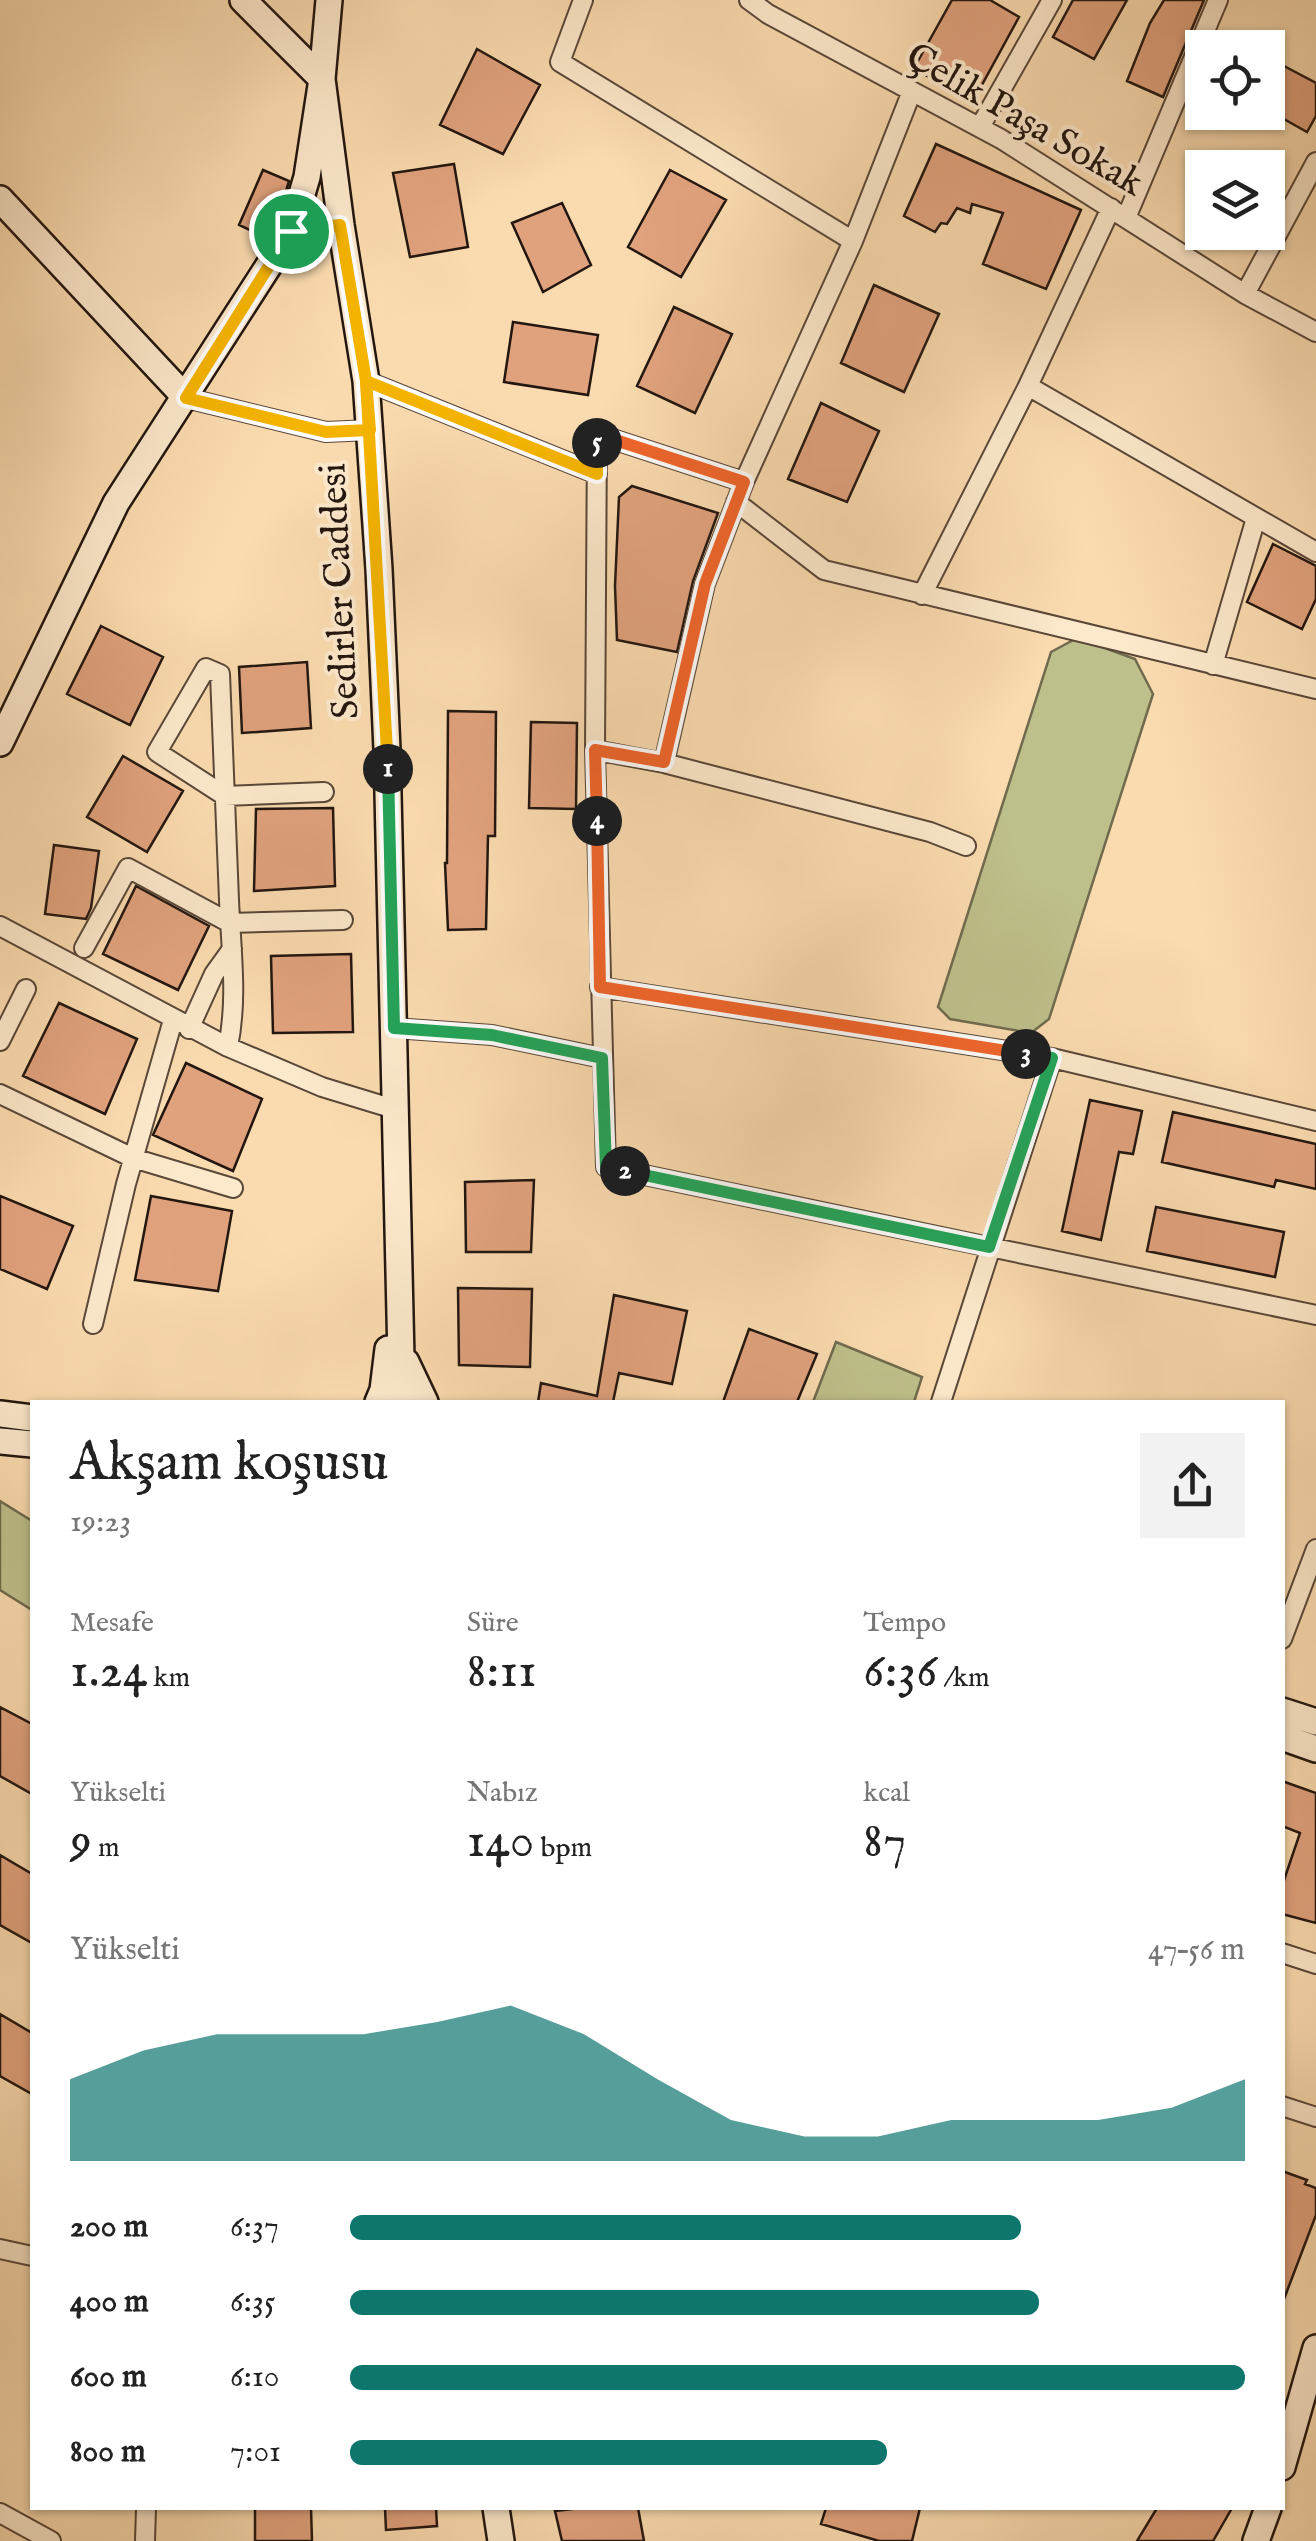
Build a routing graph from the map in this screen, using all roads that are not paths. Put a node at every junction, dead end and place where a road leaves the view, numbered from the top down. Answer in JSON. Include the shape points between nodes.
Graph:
{"nodes":[{"id":1,"x":243,"y":0,"type":"edge"},
{"id":2,"x":329,"y":0,"type":"edge"},
{"id":3,"x":584,"y":0,"type":"edge"},
{"id":4,"x":749,"y":0,"type":"edge"},
{"id":5,"x":1052,"y":0,"type":"edge"},
{"id":6,"x":1218,"y":0,"type":"edge"},
{"id":7,"x":322,"y":79,"type":"junction"},
{"id":8,"x":912,"y":91,"type":"junction"},
{"id":9,"x":980,"y":127,"type":"junction"},
{"id":10,"x":1316,"y":162,"type":"edge"},
{"id":11,"x":0,"y":199,"type":"edge"},
{"id":12,"x":1118,"y":213,"type":"junction"},
{"id":13,"x":340,"y":225,"type":"junction"},
{"id":14,"x":291,"y":231,"type":"junction"},
{"id":15,"x":853,"y":241,"type":"junction"},
{"id":16,"x":1245,"y":294,"type":"junction"},
{"id":17,"x":1316,"y":332,"type":"edge"},
{"id":18,"x":366,"y":381,"type":"junction"},
{"id":19,"x":1028,"y":386,"type":"junction"},
{"id":20,"x":186,"y":398,"type":"junction"},
{"id":21,"x":370,"y":430,"type":"junction"},
{"id":22,"x":597,"y":474,"type":"junction"},
{"id":23,"x":744,"y":482,"type":"junction"},
{"id":24,"x":736,"y":502,"type":"junction"},
{"id":25,"x":1256,"y":518,"type":"junction"},
{"id":26,"x":1316,"y":552,"type":"edge"},
{"id":27,"x":922,"y":595,"type":"junction"},
{"id":28,"x":1214,"y":665,"type":"junction"},
{"id":29,"x":1315,"y":687,"type":"edge"},
{"id":30,"x":0,"y":743,"type":"edge"},
{"id":31,"x":595,"y":750,"type":"junction"},
{"id":32,"x":664,"y":762,"type":"junction"},
{"id":33,"x":324,"y":792,"type":"dead end"},
{"id":34,"x":225,"y":796,"type":"junction"},
{"id":35,"x":966,"y":846,"type":"dead end"},
{"id":36,"x":343,"y":920,"type":"dead end"},
{"id":37,"x":230,"y":924,"type":"junction"},
{"id":38,"x":0,"y":926,"type":"edge"},
{"id":39,"x":84,"y":948,"type":"dead end"},
{"id":40,"x":232,"y":949,"type":"junction"},
{"id":41,"x":600,"y":987,"type":"junction"},
{"id":42,"x":26,"y":989,"type":"dead end"},
{"id":43,"x":181,"y":1025,"type":"junction"},
{"id":44,"x":394,"y":1028,"type":"junction"},
{"id":45,"x":0,"y":1041,"type":"edge"},
{"id":46,"x":228,"y":1047,"type":"junction"},
{"id":47,"x":602,"y":1058,"type":"junction"},
{"id":48,"x":1052,"y":1058,"type":"junction"},
{"id":49,"x":0,"y":1094,"type":"edge"},
{"id":50,"x":394,"y":1109,"type":"junction"},
{"id":51,"x":1316,"y":1121,"type":"edge"},
{"id":52,"x":133,"y":1158,"type":"junction"},
{"id":53,"x":233,"y":1188,"type":"dead end"},
{"id":54,"x":989,"y":1247,"type":"junction"},
{"id":55,"x":398,"y":1254,"type":"junction"},
{"id":56,"x":1316,"y":1315,"type":"edge"},
{"id":57,"x":94,"y":1324,"type":"dead end"},
{"id":58,"x":400,"y":1351,"type":"junction"},
{"id":59,"x":379,"y":1400,"type":"edge"},
{"id":60,"x":402,"y":1400,"type":"edge"},
{"id":61,"x":424,"y":1400,"type":"edge"},
{"id":62,"x":942,"y":1400,"type":"edge"},
{"id":63,"x":0,"y":1414,"type":"edge"},
{"id":64,"x":30,"y":1418,"type":"edge"},
{"id":65,"x":0,"y":1441,"type":"edge"},
{"id":66,"x":30,"y":1444,"type":"edge"},
{"id":67,"x":1316,"y":1549,"type":"edge"},
{"id":68,"x":1285,"y":1631,"type":"edge"},
{"id":69,"x":1285,"y":1712,"type":"edge"},
{"id":70,"x":1316,"y":1722,"type":"edge"},
{"id":71,"x":1285,"y":1738,"type":"edge"},
{"id":72,"x":1316,"y":1749,"type":"edge"},
{"id":73,"x":1285,"y":1955,"type":"edge"},
{"id":74,"x":1316,"y":1964,"type":"edge"},
{"id":75,"x":1285,"y":2107,"type":"edge"},
{"id":76,"x":1316,"y":2117,"type":"edge"},
{"id":77,"x":0,"y":2249,"type":"edge"},
{"id":78,"x":30,"y":2256,"type":"edge"},
{"id":79,"x":1316,"y":2348,"type":"edge"},
{"id":80,"x":1285,"y":2457,"type":"edge"},
{"id":81,"x":146,"y":2510,"type":"edge"},
{"id":82,"x":496,"y":2510,"type":"edge"},
{"id":83,"x":1267,"y":2510,"type":"edge"},
{"id":84,"x":0,"y":2513,"type":"edge"},
{"id":85,"x":51,"y":2541,"type":"edge"},
{"id":86,"x":146,"y":2541,"type":"edge"},
{"id":87,"x":501,"y":2541,"type":"edge"},
{"id":88,"x":1256,"y":2541,"type":"edge"}],
"edges":[{"from":1,"to":7,"type":"street"},
{"from":2,"to":7,"type":"street"},
{"from":3,"to":15,"type":"street","via":[[560,62]]},
{"from":4,"to":8,"type":"street","name":"Çelik Paşa Sokak"},
{"from":5,"to":9,"type":"street"},
{"from":6,"to":12,"type":"street"},
{"from":7,"to":13,"type":"street","name":"Sedirler Caddesi"},
{"from":7,"to":14,"type":"street"},
{"from":8,"to":9,"type":"street","name":"Çelik Paşa Sokak"},
{"from":8,"to":15,"type":"street"},
{"from":9,"to":12,"type":"street","name":"Çelik Paşa Sokak"},
{"from":10,"to":16,"type":"street"},
{"from":11,"to":20,"type":"street"},
{"from":12,"to":16,"type":"street","name":"Çelik Paşa Sokak"},
{"from":12,"to":19,"type":"street"},
{"from":13,"to":14,"type":"street"},
{"from":13,"to":18,"type":"street","name":"Sedirler Caddesi"},
{"from":14,"to":20,"type":"street"},
{"from":15,"to":23,"type":"street"},
{"from":16,"to":17,"type":"street","name":"Çelik Paşa Sokak"},
{"from":18,"to":21,"type":"street","name":"Sedirler Caddesi"},
{"from":18,"to":22,"type":"street"},
{"from":19,"to":25,"type":"street"},
{"from":19,"to":27,"type":"street"},
{"from":20,"to":21,"type":"street","via":[[326,432]]},
{"from":20,"to":30,"type":"street","via":[[116,503]]},
{"from":21,"to":44,"type":"street","name":"Sedirler Caddesi"},
{"from":22,"to":23,"type":"street","via":[[597,434]]},
{"from":22,"to":31,"type":"street"},
{"from":23,"to":24,"type":"street"},
{"from":24,"to":27,"type":"street","via":[[824,570]]},
{"from":24,"to":32,"type":"street","via":[[705,584]]},
{"from":25,"to":26,"type":"street"},
{"from":25,"to":28,"type":"street"},
{"from":27,"to":28,"type":"street"},
{"from":28,"to":29,"type":"street"},
{"from":31,"to":32,"type":"street"},
{"from":31,"to":41,"type":"street"},
{"from":32,"to":35,"type":"street"},
{"from":33,"to":34,"type":"street"},
{"from":34,"to":34,"type":"street","via":[[158,752],[206,668],[220,674]]},
{"from":34,"to":37,"type":"street"},
{"from":36,"to":37,"type":"street"},
{"from":37,"to":39,"type":"street","via":[[128,868]]},
{"from":37,"to":40,"type":"street"},
{"from":38,"to":43,"type":"street"},
{"from":40,"to":43,"type":"street"},
{"from":40,"to":46,"type":"street","via":[[236,979]]},
{"from":41,"to":47,"type":"street"},
{"from":41,"to":48,"type":"street"},
{"from":42,"to":45,"type":"street"},
{"from":43,"to":46,"type":"street"},
{"from":43,"to":52,"type":"street"},
{"from":44,"to":47,"type":"street","via":[[492,1035]]},
{"from":44,"to":50,"type":"street","name":"Sedirler Caddesi"},
{"from":46,"to":50,"type":"street"},
{"from":47,"to":54,"type":"street","via":[[606,1167]]},
{"from":48,"to":51,"type":"street"},
{"from":48,"to":54,"type":"street"},
{"from":49,"to":52,"type":"street"},
{"from":50,"to":55,"type":"street","name":"Sedirler Caddesi"},
{"from":52,"to":53,"type":"street"},
{"from":52,"to":57,"type":"street"},
{"from":54,"to":56,"type":"street"},
{"from":54,"to":62,"type":"street"},
{"from":55,"to":58,"type":"street","name":"Sedirler Caddesi"},
{"from":55,"to":59,"type":"street"},
{"from":58,"to":60,"type":"street","name":"Sedirler Caddesi"},
{"from":58,"to":61,"type":"street"},
{"from":63,"to":64,"type":"street"},
{"from":65,"to":66,"type":"street"},
{"from":67,"to":68,"type":"street"},
{"from":69,"to":70,"type":"street"},
{"from":71,"to":72,"type":"street"},
{"from":73,"to":74,"type":"street"},
{"from":75,"to":76,"type":"street"},
{"from":77,"to":78,"type":"street"},
{"from":79,"to":80,"type":"street"},
{"from":81,"to":86,"type":"street"},
{"from":82,"to":87,"type":"street"},
{"from":83,"to":88,"type":"street"},
{"from":84,"to":85,"type":"street"}]}
